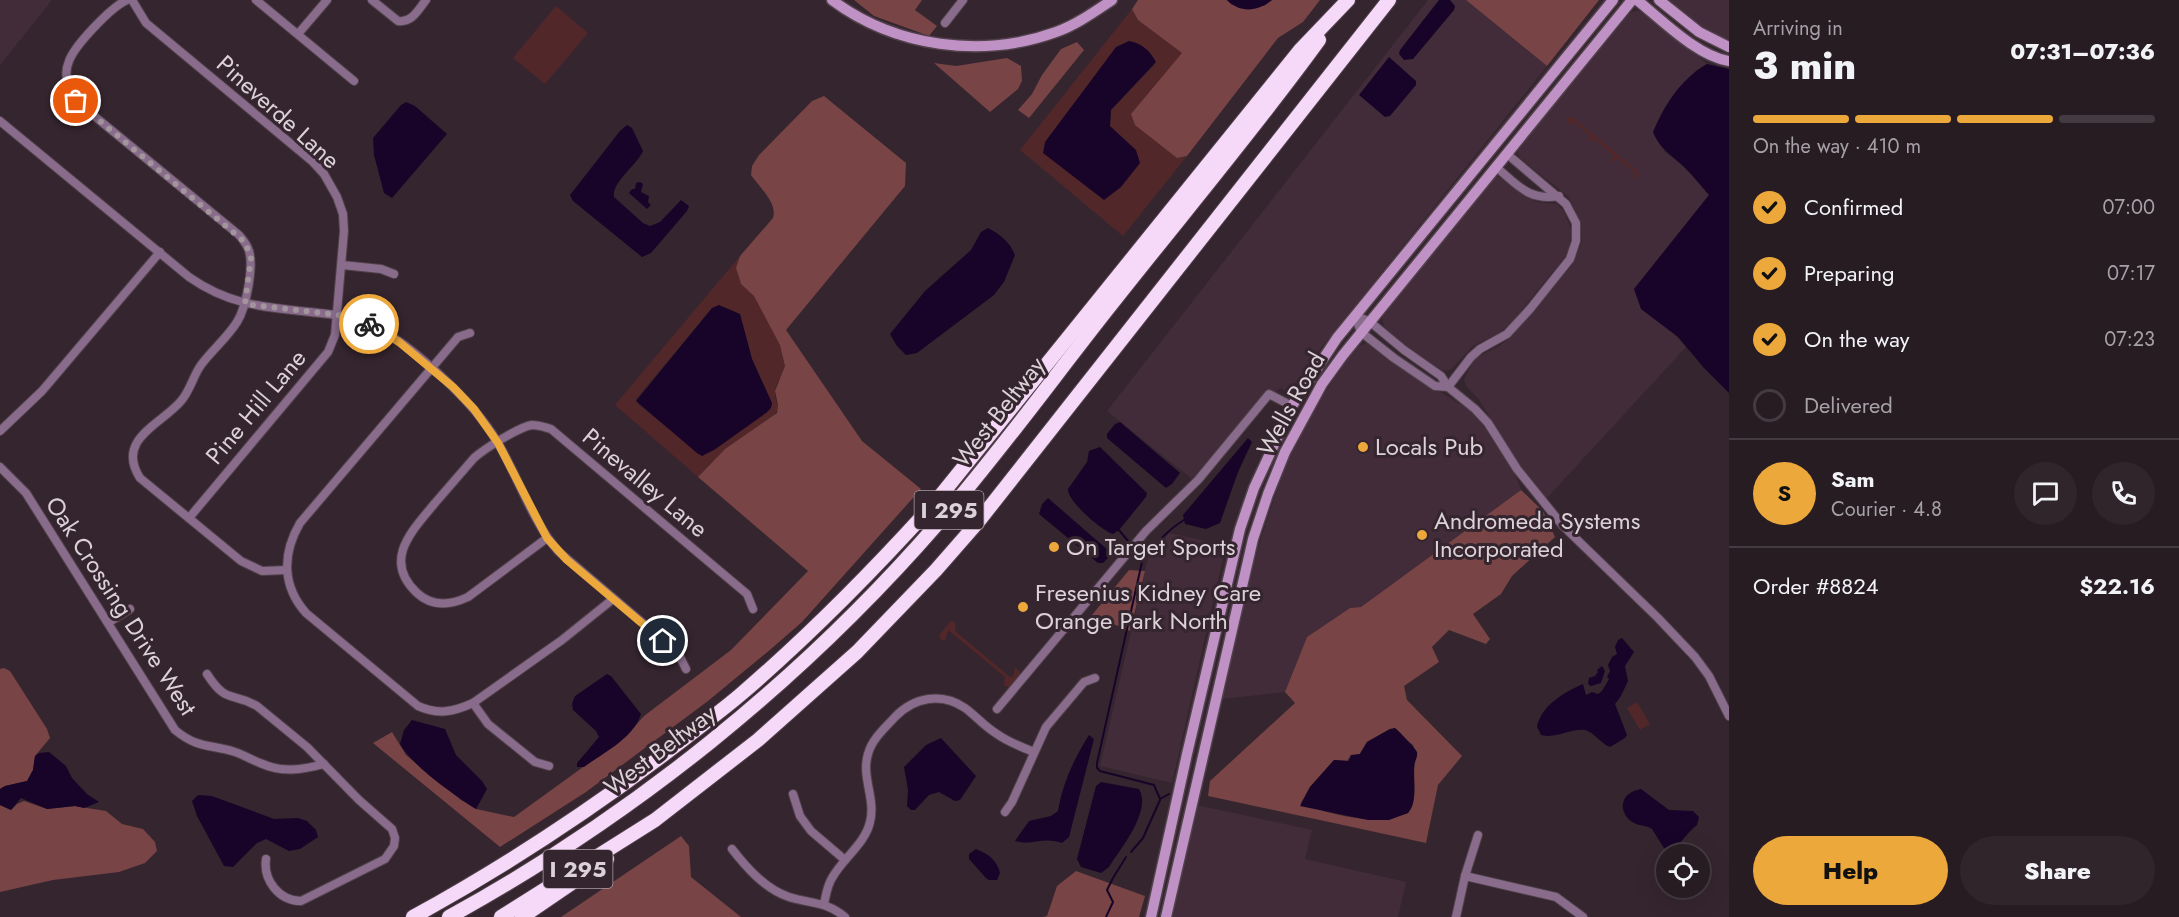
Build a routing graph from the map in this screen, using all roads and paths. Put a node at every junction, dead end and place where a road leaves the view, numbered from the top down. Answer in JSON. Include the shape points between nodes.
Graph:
{"nodes":[{"id":1,"x":127,"y":0,"type":"edge"},
{"id":2,"x":132,"y":0,"type":"edge"},
{"id":3,"x":256,"y":0,"type":"edge"},
{"id":4,"x":327,"y":0,"type":"edge"},
{"id":5,"x":372,"y":0,"type":"edge"},
{"id":6,"x":426,"y":0,"type":"edge"},
{"id":7,"x":832,"y":0,"type":"edge"},
{"id":8,"x":963,"y":0,"type":"edge"},
{"id":9,"x":1112,"y":0,"type":"edge"},
{"id":10,"x":1349,"y":0,"type":"edge"},
{"id":11,"x":1389,"y":0,"type":"edge"},
{"id":12,"x":1613,"y":0,"type":"edge"},
{"id":13,"x":1634,"y":0,"type":"edge"},
{"id":14,"x":1659,"y":0,"type":"edge"},
{"id":15,"x":945,"y":22,"type":"dead end"},
{"id":16,"x":298,"y":34,"type":"junction"},
{"id":17,"x":1729,"y":46,"type":"edge"},
{"id":18,"x":1729,"y":61,"type":"edge"},
{"id":19,"x":354,"y":81,"type":"dead end"},
{"id":20,"x":0,"y":121,"type":"edge"},
{"id":21,"x":1491,"y":151,"type":"junction"},
{"id":22,"x":1502,"y":160,"type":"junction"},
{"id":23,"x":1559,"y":196,"type":"junction"},
{"id":24,"x":159,"y":252,"type":"junction"},
{"id":25,"x":342,"y":265,"type":"junction"},
{"id":26,"x":394,"y":273,"type":"dead end"},
{"id":27,"x":245,"y":304,"type":"junction"},
{"id":28,"x":338,"y":315,"type":"junction"},
{"id":29,"x":1355,"y":316,"type":"junction"},
{"id":30,"x":1369,"y":321,"type":"junction"},
{"id":31,"x":1361,"y":332,"type":"junction"},
{"id":32,"x":470,"y":333,"type":"dead end"},
{"id":33,"x":431,"y":369,"type":"junction"},
{"id":34,"x":1448,"y":387,"type":"junction"},
{"id":35,"x":1292,"y":406,"type":"junction"},
{"id":36,"x":0,"y":431,"type":"edge"},
{"id":37,"x":498,"y":443,"type":"junction"},
{"id":38,"x":0,"y":467,"type":"edge"},
{"id":39,"x":189,"y":518,"type":"junction"},
{"id":40,"x":547,"y":538,"type":"junction"},
{"id":41,"x":286,"y":570,"type":"junction"},
{"id":42,"x":613,"y":599,"type":"junction"},
{"id":43,"x":130,"y":609,"type":"dead end"},
{"id":44,"x":753,"y":609,"type":"dead end"},
{"id":45,"x":108,"y":623,"type":"junction"},
{"id":46,"x":1216,"y":629,"type":"junction"},
{"id":47,"x":686,"y":669,"type":"dead end"},
{"id":48,"x":207,"y":674,"type":"dead end"},
{"id":49,"x":1095,"y":678,"type":"dead end"},
{"id":50,"x":1217,"y":690,"type":"junction"},
{"id":51,"x":473,"y":703,"type":"junction"},
{"id":52,"x":997,"y":709,"type":"dead end"},
{"id":53,"x":1729,"y":716,"type":"edge"},
{"id":54,"x":1034,"y":752,"type":"junction"},
{"id":55,"x":324,"y":764,"type":"junction"},
{"id":56,"x":549,"y":766,"type":"dead end"},
{"id":57,"x":793,"y":794,"type":"dead end"},
{"id":58,"x":1005,"y":812,"type":"dead end"},
{"id":59,"x":655,"y":820,"type":"junction"},
{"id":60,"x":1478,"y":835,"type":"dead end"},
{"id":61,"x":732,"y":849,"type":"dead end"},
{"id":62,"x":266,"y":859,"type":"dead end"},
{"id":63,"x":845,"y":860,"type":"junction"},
{"id":64,"x":1465,"y":876,"type":"junction"},
{"id":65,"x":824,"y":904,"type":"junction"},
{"id":66,"x":413,"y":917,"type":"edge"},
{"id":67,"x":449,"y":917,"type":"edge"},
{"id":68,"x":501,"y":917,"type":"edge"},
{"id":69,"x":522,"y":917,"type":"edge"},
{"id":70,"x":845,"y":917,"type":"edge"},
{"id":71,"x":1151,"y":917,"type":"edge"},
{"id":72,"x":1166,"y":917,"type":"edge"},
{"id":73,"x":1456,"y":917,"type":"edge"},
{"id":74,"x":1583,"y":917,"type":"edge"}],
"edges":[{"from":1,"to":27,"type":"street","via":[[106,15],[69,61],[66,81],[70,92],[245,242],[251,258]]},
{"from":2,"to":25,"type":"street","name":"Pineverde Lane","via":[[146,23],[324,174],[343,214]]},
{"from":3,"to":16,"type":"street"},
{"from":4,"to":16,"type":"street"},
{"from":5,"to":6,"type":"street","via":[[404,22]]},
{"from":7,"to":9,"type":"main road","via":[[853,15],[901,35],[952,46],[981,47],[1022,42],[1056,32]]},
{"from":8,"to":15,"type":"street"},
{"from":10,"to":66,"type":"highway","via":[[1301,49],[937,500],[824,619],[729,704],[609,795],[541,842]]},
{"from":10,"to":67,"type":"highway","name":"West Beltway","number":"I 295","via":[[973,481],[837,630],[755,705],[669,773],[577,839]]},
{"from":11,"to":59,"type":"highway","number":"I 295","via":[[936,570],[815,690]]},
{"from":12,"to":21,"type":"main road","name":"Wells Road"},
{"from":13,"to":18,"type":"main road","via":[[1713,57]]},
{"from":13,"to":22,"type":"main road","name":"Wells Road"},
{"from":14,"to":17,"type":"main road","via":[[1699,32]]},
{"from":16,"to":19,"type":"street"},
{"from":20,"to":24,"type":"street"},
{"from":21,"to":22,"type":"main road"},
{"from":21,"to":29,"type":"main road","name":"Wells Road"},
{"from":22,"to":23,"type":"street"},
{"from":22,"to":23,"type":"street","via":[[1531,195]]},
{"from":22,"to":30,"type":"main road","name":"Wells Road"},
{"from":23,"to":34,"type":"street","via":[[1576,224],[1576,242],[1570,259],[1507,334],[1480,349]]},
{"from":24,"to":27,"type":"street","via":[[201,285]]},
{"from":24,"to":36,"type":"street","via":[[42,391]]},
{"from":25,"to":26,"type":"street"},
{"from":25,"to":28,"type":"street","name":"Pineverde Lane"},
{"from":27,"to":28,"type":"street"},
{"from":27,"to":39,"type":"street","via":[[237,322],[197,371],[181,401],[143,433],[134,451],[140,478]]},
{"from":28,"to":33,"type":"street","via":[[385,332]]},
{"from":28,"to":39,"type":"street","name":"Pine Hill Lane","via":[[328,352]]},
{"from":29,"to":30,"type":"street"},
{"from":29,"to":31,"type":"street"},
{"from":29,"to":35,"type":"main road","name":"Wells Road"},
{"from":30,"to":31,"type":"main road","name":"Wells Road"},
{"from":30,"to":34,"type":"street","via":[[1441,376]]},
{"from":31,"to":34,"type":"street","via":[[1435,386]]},
{"from":31,"to":50,"type":"main road","name":"Wells Road","via":[[1322,384],[1285,452],[1268,494],[1244,574]]},
{"from":32,"to":33,"type":"street","via":[[458,337]]},
{"from":33,"to":37,"type":"street","via":[[474,409]]},
{"from":33,"to":41,"type":"street","via":[[300,523],[292,537]]},
{"from":34,"to":53,"type":"street","via":[[1488,423],[1517,469],[1563,526],[1695,657]]},
{"from":35,"to":46,"type":"main road","name":"Wells Road","via":[[1254,488]]},
{"from":35,"to":52,"type":"street","via":[[1269,394],[1198,480],[1146,531]]},
{"from":37,"to":40,"type":"street"},
{"from":37,"to":40,"type":"street","name":"Pinevalley Lane","via":[[474,458],[410,534],[401,554],[404,578],[429,601],[454,603],[468,597]]},
{"from":37,"to":44,"type":"street","name":"Pinevalley Lane","via":[[533,425],[551,429],[747,594]]},
{"from":38,"to":45,"type":"street","name":"Oak Crossing Drive West","via":[[26,493]]},
{"from":39,"to":41,"type":"street","via":[[250,566]]},
{"from":40,"to":42,"type":"street"},
{"from":41,"to":51,"type":"street","via":[[297,603],[306,613],[418,706],[442,713]]},
{"from":42,"to":47,"type":"street","via":[[678,653]]},
{"from":42,"to":51,"type":"street"},
{"from":43,"to":45,"type":"street"},
{"from":45,"to":55,"type":"street","name":"Oak Crossing Drive West","via":[[175,730],[186,739],[200,746],[234,751],[284,770]]},
{"from":46,"to":50,"type":"main road","via":[[1222,640],[1214,675]]},
{"from":46,"to":71,"type":"main road","name":"Wells Road"},
{"from":48,"to":55,"type":"street","via":[[225,696],[257,706]]},
{"from":49,"to":54,"type":"street","via":[[1084,682],[1051,719]]},
{"from":50,"to":72,"type":"main road","name":"Wells Road"},
{"from":51,"to":56,"type":"street","via":[[482,718],[512,743],[535,762]]},
{"from":54,"to":58,"type":"street"},
{"from":54,"to":63,"type":"street","via":[[997,734],[956,703],[935,698],[912,703],[879,734],[868,753],[870,823]]},
{"from":55,"to":62,"type":"street","via":[[392,829],[394,846],[385,859],[301,901],[283,898],[276,891],[265,868]]},
{"from":57,"to":63,"type":"street","via":[[800,816],[811,831]]},
{"from":59,"to":68,"type":"highway","number":"I 295"},
{"from":59,"to":69,"type":"highway","via":[[594,870]]},
{"from":60,"to":64,"type":"street"},
{"from":61,"to":65,"type":"street","via":[[749,869],[780,893]]},
{"from":63,"to":65,"type":"street","via":[[829,883]]},
{"from":64,"to":73,"type":"street"},
{"from":64,"to":74,"type":"street","via":[[1556,897]]},
{"from":65,"to":70,"type":"street"}]}
